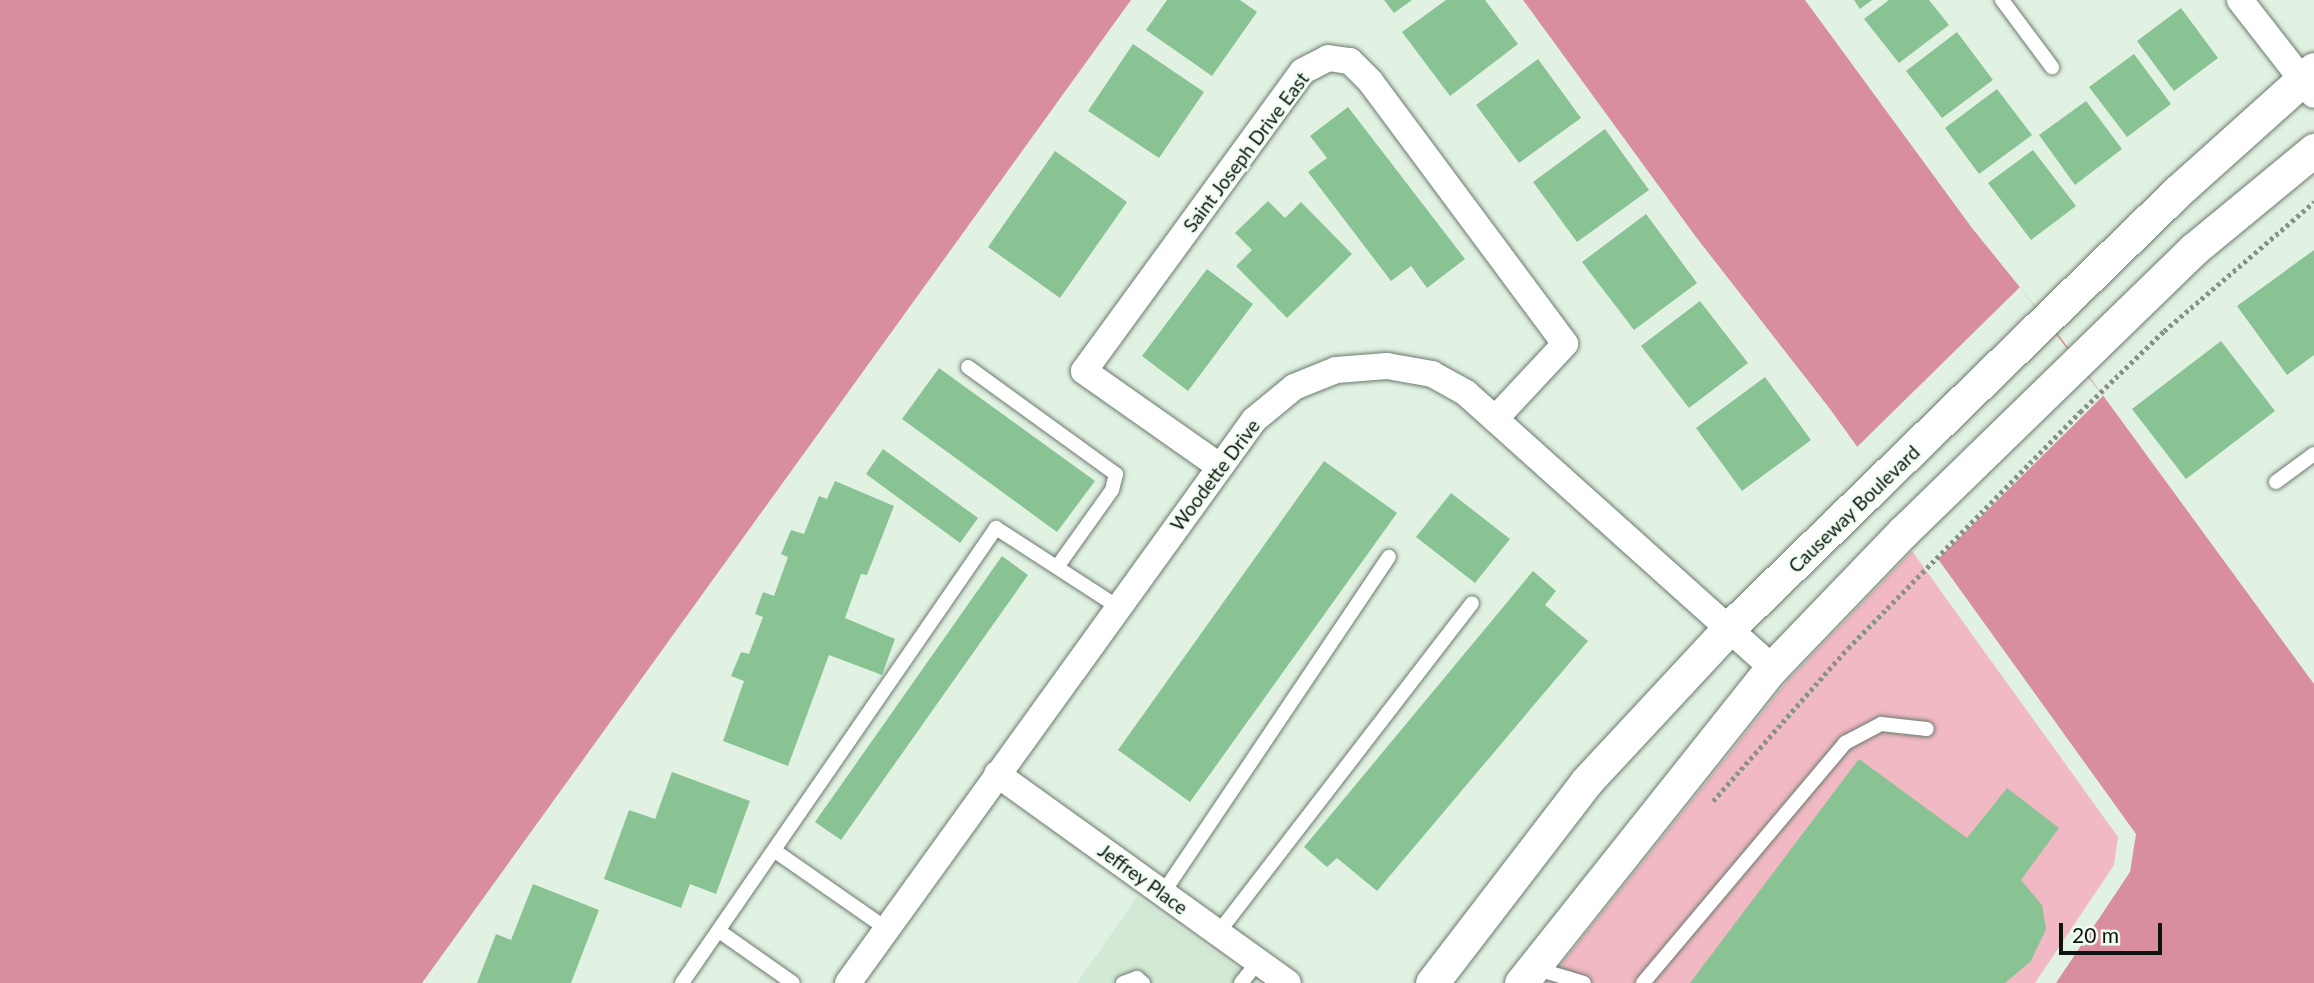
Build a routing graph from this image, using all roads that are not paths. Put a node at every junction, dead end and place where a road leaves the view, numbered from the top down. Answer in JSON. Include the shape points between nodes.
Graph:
{"nodes":[{"id":1,"x":2002,"y":0,"type":"edge"},
{"id":2,"x":2240,"y":0,"type":"edge"},
{"id":3,"x":2052,"y":67,"type":"dead end"},
{"id":4,"x":2309,"y":81,"type":"edge"},
{"id":5,"x":2314,"y":150,"type":"edge"},
{"id":6,"x":968,"y":367,"type":"dead end"},
{"id":7,"x":1497,"y":417,"type":"junction"},
{"id":8,"x":2314,"y":454,"type":"edge"},
{"id":9,"x":1219,"y":466,"type":"junction"},
{"id":10,"x":2276,"y":482,"type":"dead end"},
{"id":11,"x":1389,"y":557,"type":"dead end"},
{"id":12,"x":1057,"y":567,"type":"junction"},
{"id":13,"x":1472,"y":603,"type":"dead end"},
{"id":14,"x":1118,"y":607,"type":"junction"},
{"id":15,"x":1728,"y":629,"type":"junction"},
{"id":16,"x":1772,"y":668,"type":"junction"},
{"id":17,"x":1927,"y":729,"type":"dead end"},
{"id":18,"x":997,"y":774,"type":"junction"},
{"id":19,"x":775,"y":851,"type":"junction"},
{"id":20,"x":1163,"y":893,"type":"junction"},
{"id":21,"x":887,"y":929,"type":"junction"},
{"id":22,"x":719,"y":932,"type":"junction"},
{"id":23,"x":1218,"y":933,"type":"junction"},
{"id":24,"x":1258,"y":962,"type":"junction"},
{"id":25,"x":1527,"y":975,"type":"edge"},
{"id":26,"x":682,"y":983,"type":"edge"},
{"id":27,"x":793,"y":983,"type":"edge"},
{"id":28,"x":848,"y":983,"type":"edge"},
{"id":29,"x":1123,"y":983,"type":"edge"},
{"id":30,"x":1143,"y":983,"type":"edge"},
{"id":31,"x":1241,"y":983,"type":"edge"},
{"id":32,"x":1288,"y":983,"type":"edge"},
{"id":33,"x":1432,"y":983,"type":"edge"},
{"id":34,"x":1584,"y":983,"type":"edge"},
{"id":35,"x":1643,"y":983,"type":"edge"}],
"edges":[{"from":1,"to":3,"type":"lane"},
{"from":2,"to":4,"type":"street"},
{"from":4,"to":15,"type":"street","name":"Causeway Boulevard","via":[[2054,313]]},
{"from":5,"to":16,"type":"street","via":[[2194,249],[1903,532]]},
{"from":6,"to":12,"type":"lane","via":[[1116,474],[1112,490]]},
{"from":7,"to":9,"type":"street","name":"Woodette Drive","via":[[1432,374],[1387,366],[1336,370],[1294,387],[1264,412]]},
{"from":7,"to":9,"type":"street","name":"Saint Joseph Drive East","via":[[1565,344],[1370,81],[1350,61],[1328,58],[1303,71],[1084,371]]},
{"from":7,"to":15,"type":"street","name":"Woodette Drive"},
{"from":8,"to":10,"type":"lane"},
{"from":9,"to":14,"type":"street","name":"Woodette Drive"},
{"from":11,"to":20,"type":"lane"},
{"from":12,"to":14,"type":"lane"},
{"from":12,"to":19,"type":"lane","via":[[996,528]]},
{"from":13,"to":23,"type":"lane"},
{"from":14,"to":18,"type":"street","name":"Woodette Drive"},
{"from":15,"to":16,"type":"street","name":"Woodette Drive"},
{"from":15,"to":33,"type":"street","name":"Causeway Boulevard","via":[[1586,782]]},
{"from":16,"to":25,"type":"street"},
{"from":17,"to":35,"type":"lane","via":[[1881,724],[1845,743]]},
{"from":18,"to":20,"type":"street","name":"Jeffrey Place"},
{"from":18,"to":21,"type":"street","name":"Woodette Drive"},
{"from":19,"to":21,"type":"lane"},
{"from":19,"to":22,"type":"lane"},
{"from":20,"to":23,"type":"street","name":"Jeffrey Place"},
{"from":21,"to":28,"type":"street","name":"Woodette Drive"},
{"from":22,"to":26,"type":"lane"},
{"from":22,"to":27,"type":"lane"},
{"from":23,"to":24,"type":"street","name":"Jeffrey Place"},
{"from":24,"to":31,"type":"lane"},
{"from":24,"to":32,"type":"street","name":"Jeffrey Place"},
{"from":25,"to":34,"type":"lane"},
{"from":29,"to":30,"type":"lane","via":[[1136,978]]}]}
